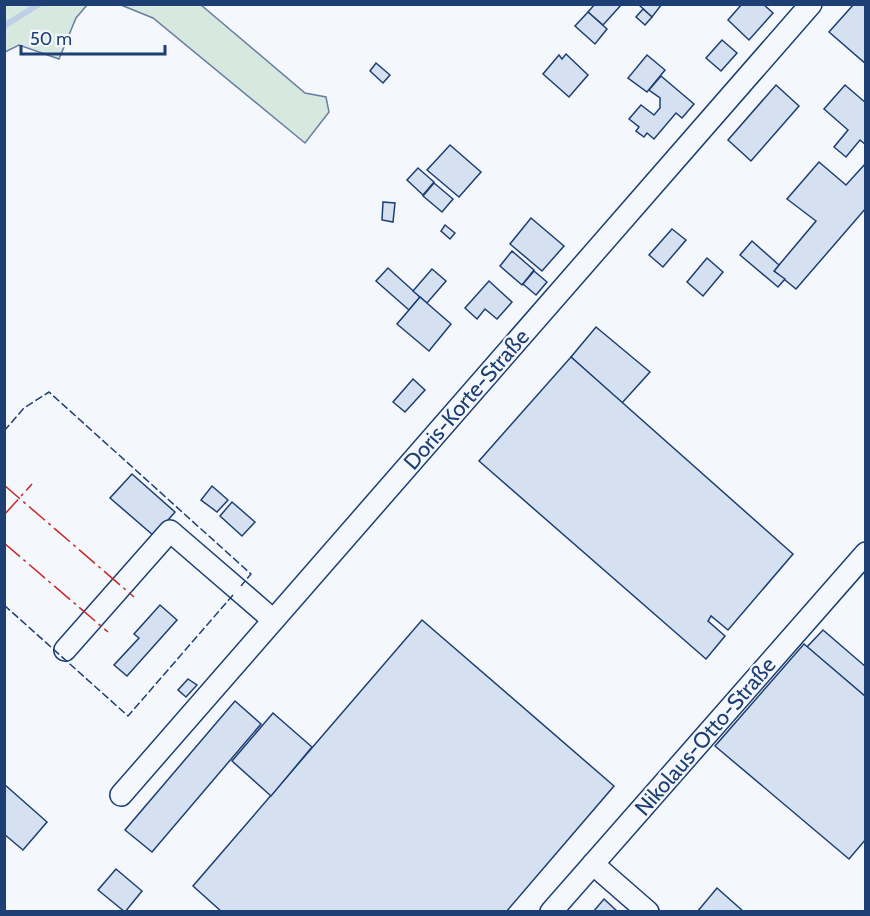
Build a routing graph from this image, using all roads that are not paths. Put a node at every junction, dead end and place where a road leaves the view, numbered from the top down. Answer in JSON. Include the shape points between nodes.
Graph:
{"nodes":[{"id":1,"x":811,"y":4,"type":"edge"},
{"id":2,"x":866,"y":553,"type":"edge"},
{"id":3,"x":272,"y":619,"type":"junction"},
{"id":4,"x":65,"y":650,"type":"dead end"},
{"id":5,"x":121,"y":795,"type":"dead end"},
{"id":6,"x":593,"y":864,"type":"junction"},
{"id":7,"x":551,"y":912,"type":"edge"},
{"id":8,"x":648,"y":912,"type":"edge"}],
"edges":[{"from":1,"to":3,"type":"street","name":"Doris-Korte-Straße"},
{"from":2,"to":6,"type":"street","name":"Nikolaus-Otto-Straße"},
{"from":3,"to":4,"type":"street","via":[[170,531]]},
{"from":3,"to":5,"type":"street","name":"Doris-Korte-Straße"},
{"from":6,"to":7,"type":"street","name":"Nikolaus-Otto-Straße"},
{"from":6,"to":8,"type":"street"}]}
